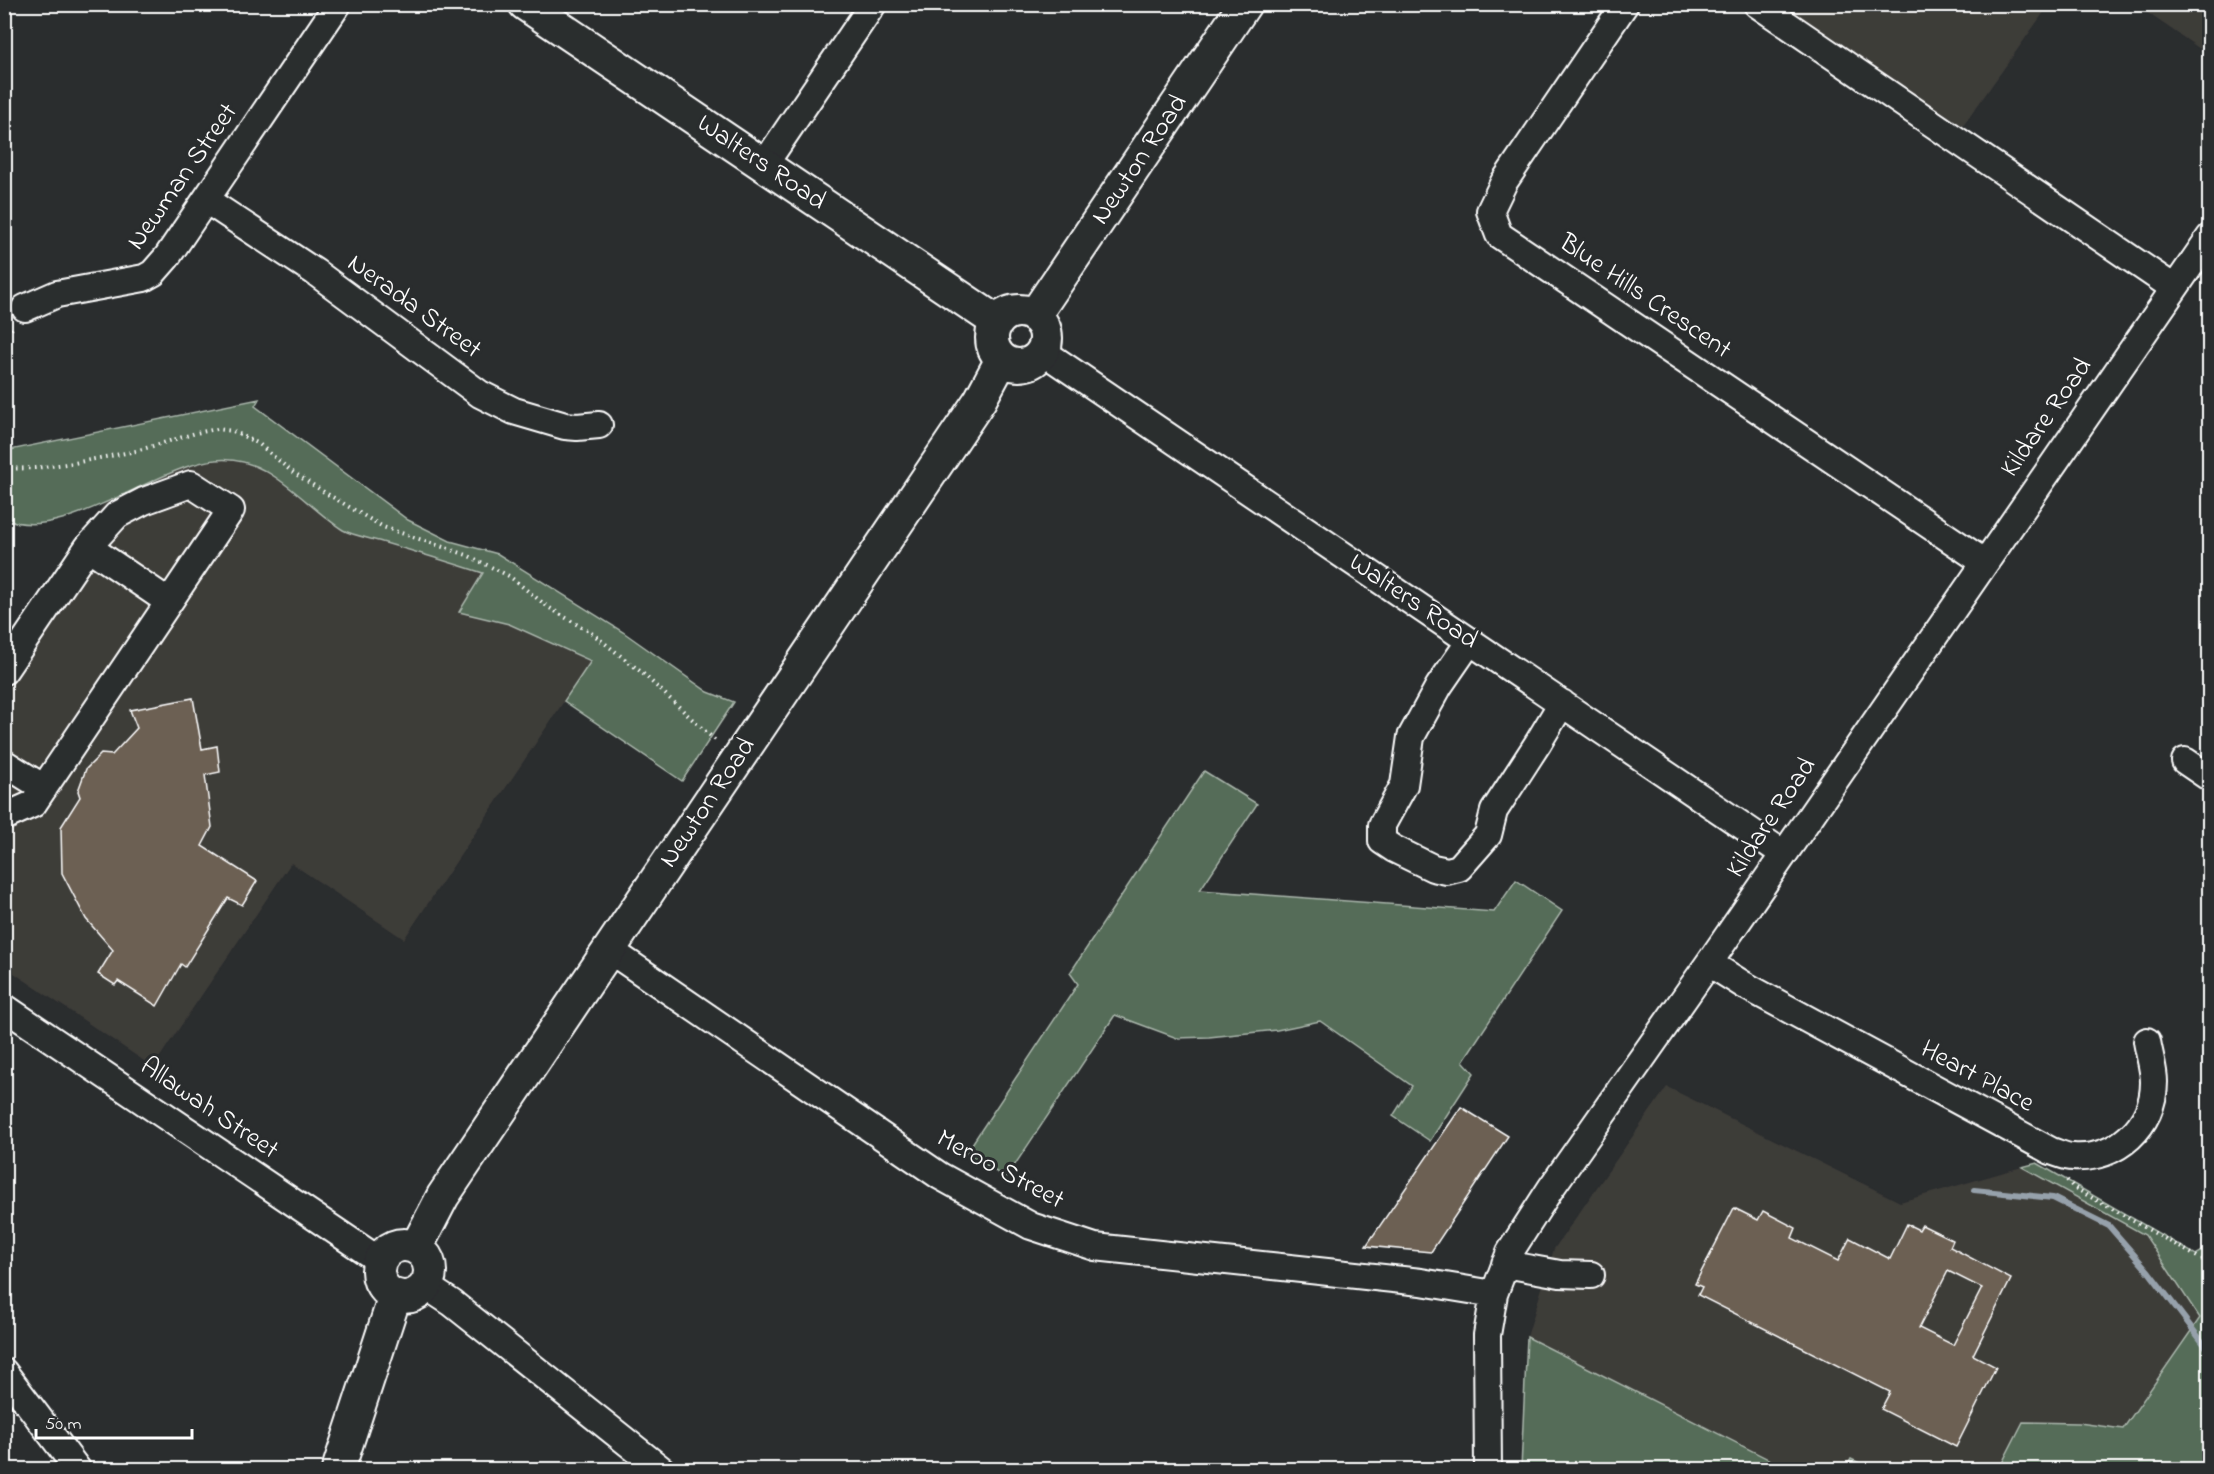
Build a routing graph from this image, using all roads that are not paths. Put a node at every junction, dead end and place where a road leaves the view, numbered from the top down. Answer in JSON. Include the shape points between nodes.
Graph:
{"nodes":[{"id":1,"x":338,"y":4,"type":"edge"},
{"id":2,"x":525,"y":4,"type":"edge"},
{"id":3,"x":873,"y":4,"type":"edge"},
{"id":4,"x":1245,"y":4,"type":"edge"},
{"id":5,"x":1625,"y":4,"type":"edge"},
{"id":6,"x":1757,"y":4,"type":"edge"},
{"id":7,"x":764,"y":165,"type":"junction"},
{"id":8,"x":206,"y":200,"type":"junction"},
{"id":9,"x":2210,"y":237,"type":"edge"},
{"id":10,"x":2174,"y":288,"type":"junction"},
{"id":11,"x":25,"y":308,"type":"dead end"},
{"id":12,"x":1034,"y":316,"type":"junction"},
{"id":13,"x":997,"y":322,"type":"junction"},
{"id":14,"x":1042,"y":351,"type":"junction"},
{"id":15,"x":1002,"y":359,"type":"junction"},
{"id":16,"x":599,"y":425,"type":"dead end"},
{"id":17,"x":88,"y":548,"type":"junction"},
{"id":18,"x":1984,"y":562,"type":"junction"},
{"id":19,"x":169,"y":602,"type":"junction"},
{"id":20,"x":1470,"y":641,"type":"junction"},
{"id":21,"x":4,"y":671,"type":"edge"},
{"id":22,"x":1562,"y":703,"type":"junction"},
{"id":23,"x":2184,"y":761,"type":"dead end"},
{"id":24,"x":4,"y":763,"type":"edge"},
{"id":25,"x":2210,"y":778,"type":"edge"},
{"id":26,"x":36,"y":784,"type":"junction"},
{"id":27,"x":4,"y":816,"type":"edge"},
{"id":28,"x":1784,"y":854,"type":"junction"},
{"id":29,"x":608,"y":949,"type":"junction"},
{"id":30,"x":1709,"y":963,"type":"junction"},
{"id":31,"x":4,"y":1007,"type":"edge"},
{"id":32,"x":2147,"y":1041,"type":"dead end"},
{"id":33,"x":416,"y":1248,"type":"junction"},
{"id":34,"x":380,"y":1261,"type":"junction"},
{"id":35,"x":1505,"y":1264,"type":"junction"},
{"id":36,"x":1591,"y":1275,"type":"dead end"},
{"id":37,"x":426,"y":1286,"type":"junction"},
{"id":38,"x":1494,"y":1293,"type":"junction"},
{"id":39,"x":395,"y":1296,"type":"junction"},
{"id":40,"x":4,"y":1372,"type":"edge"},
{"id":41,"x":78,"y":1470,"type":"edge"},
{"id":42,"x":338,"y":1470,"type":"edge"},
{"id":43,"x":662,"y":1470,"type":"edge"},
{"id":44,"x":1488,"y":1470,"type":"edge"}],
"edges":[{"from":1,"to":8,"type":"street","name":"Newman Street"},
{"from":2,"to":7,"type":"main road","name":"Walters Road"},
{"from":3,"to":7,"type":"street"},
{"from":4,"to":12,"type":"main road","name":"Newton Road"},
{"from":5,"to":18,"type":"street","name":"Blue Hills Crescent","via":[[1504,182],[1490,211],[1499,235]]},
{"from":6,"to":10,"type":"street"},
{"from":7,"to":13,"type":"main road","name":"Walters Road"},
{"from":8,"to":11,"type":"street","name":"Newman Street","via":[[153,273],[136,281],[57,294]]},
{"from":8,"to":16,"type":"street","name":"Nerada Street","via":[[315,272],[480,394],[514,411],[565,426]]},
{"from":9,"to":10,"type":"street","name":"Kildare Road"},
{"from":10,"to":18,"type":"street","name":"Kildare Road"},
{"from":12,"to":13,"type":"main road","via":[[1019,311]]},
{"from":12,"to":14,"type":"main road","via":[[1046,336]]},
{"from":13,"to":15,"type":"main road","via":[[993,346]]},
{"from":14,"to":15,"type":"main road","via":[[1024,364]]},
{"from":14,"to":20,"type":"street","name":"Walters Road"},
{"from":15,"to":29,"type":"main road","name":"Newton Road","via":[[967,419]]},
{"from":17,"to":19,"type":"street"},
{"from":17,"to":19,"type":"street","via":[[117,515],[191,484],[231,510]]},
{"from":17,"to":21,"type":"street"},
{"from":18,"to":28,"type":"street","name":"Kildare Road"},
{"from":19,"to":26,"type":"street"},
{"from":20,"to":22,"type":"street","name":"Walters Road"},
{"from":20,"to":22,"type":"street","via":[[1411,737],[1404,786],[1382,825],[1382,841],[1433,868],[1447,871],[1459,867],[1488,835],[1494,810]]},
{"from":22,"to":28,"type":"street","name":"Walters Road"},
{"from":23,"to":25,"type":"street"},
{"from":24,"to":26,"type":"street"},
{"from":26,"to":27,"type":"street","via":[[33,804]]},
{"from":28,"to":30,"type":"street","name":"Kildare Road"},
{"from":29,"to":33,"type":"main road","name":"Newton Road","via":[[443,1196]]},
{"from":29,"to":38,"type":"street","name":"Meroo Street","via":[[940,1176],[1031,1226],[1095,1247]]},
{"from":30,"to":32,"type":"street","name":"Heart Place","via":[[2051,1151],[2071,1157],[2094,1156],[2120,1147],[2138,1130],[2150,1108],[2154,1082]]},
{"from":30,"to":35,"type":"street","name":"Kildare Road","via":[[1551,1188]]},
{"from":31,"to":34,"type":"street","name":"Allawah Street"},
{"from":33,"to":34,"type":"main road","via":[[393,1247]]},
{"from":33,"to":37,"type":"main road","via":[[428,1260]]},
{"from":34,"to":39,"type":"main road","via":[[378,1280]]},
{"from":35,"to":36,"type":"street"},
{"from":35,"to":38,"type":"street","name":"Kildare Road"},
{"from":37,"to":39,"type":"main road","via":[[412,1296]]},
{"from":37,"to":43,"type":"street"},
{"from":38,"to":44,"type":"street","name":"Kildare Road","via":[[1487,1335]]},
{"from":39,"to":42,"type":"main road"},
{"from":40,"to":41,"type":"street"}]}
